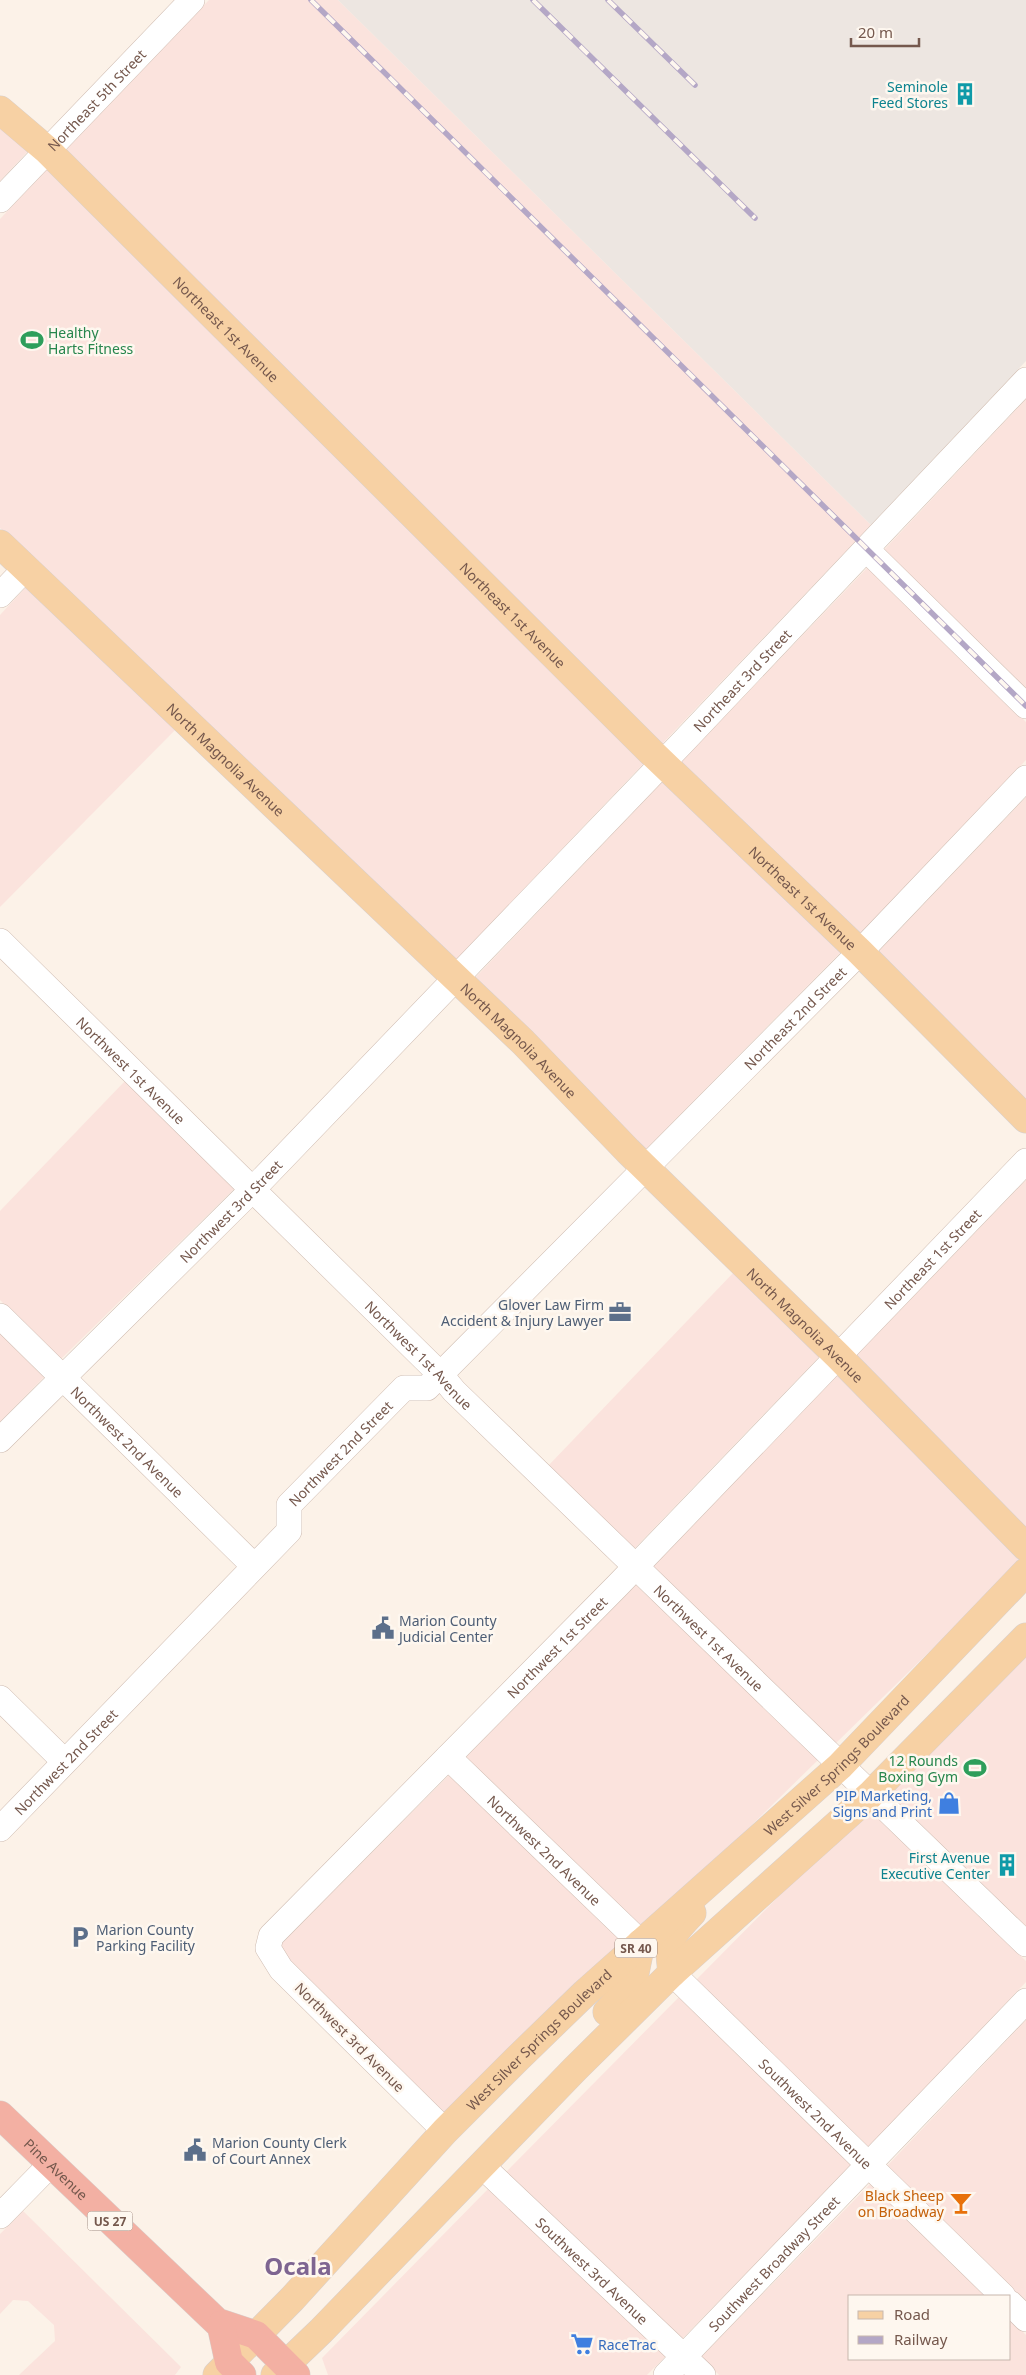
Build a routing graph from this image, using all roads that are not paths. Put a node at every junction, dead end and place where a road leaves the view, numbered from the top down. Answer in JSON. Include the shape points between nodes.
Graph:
{"nodes":[{"id":1,"x":192,"y":0,"type":"edge"},
{"id":2,"x":0,"y":110,"type":"edge"},
{"id":3,"x":47,"y":150,"type":"junction"},
{"id":4,"x":0,"y":200,"type":"edge"},
{"id":5,"x":1026,"y":380,"type":"edge"},
{"id":6,"x":0,"y":544,"type":"edge"},
{"id":7,"x":866,"y":549,"type":"junction"},
{"id":8,"x":26,"y":568,"type":"junction"},
{"id":9,"x":0,"y":596,"type":"edge"},
{"id":10,"x":1026,"y":706,"type":"edge"},
{"id":11,"x":663,"y":763,"type":"junction"},
{"id":12,"x":1026,"y":778,"type":"edge"},
{"id":13,"x":0,"y":940,"type":"edge"},
{"id":14,"x":860,"y":952,"type":"junction"},
{"id":15,"x":456,"y":978,"type":"junction"},
{"id":16,"x":1026,"y":1119,"type":"edge"},
{"id":17,"x":1026,"y":1161,"type":"edge"},
{"id":18,"x":645,"y":1168,"type":"junction"},
{"id":19,"x":252,"y":1189,"type":"junction"},
{"id":20,"x":0,"y":1316,"type":"edge"},
{"id":21,"x":838,"y":1356,"type":"junction"},
{"id":22,"x":440,"y":1374,"type":"junction"},
{"id":23,"x":62,"y":1376,"type":"junction"},
{"id":24,"x":0,"y":1440,"type":"edge"},
{"id":25,"x":1026,"y":1547,"type":"edge"},
{"id":26,"x":254,"y":1566,"type":"junction"},
{"id":27,"x":635,"y":1568,"type":"junction"},
{"id":28,"x":1026,"y":1572,"type":"edge"},
{"id":29,"x":1026,"y":1637,"type":"edge"},
{"id":30,"x":0,"y":1698,"type":"edge"},
{"id":31,"x":448,"y":1757,"type":"junction"},
{"id":32,"x":64,"y":1761,"type":"junction"},
{"id":33,"x":840,"y":1766,"type":"junction"},
{"id":34,"x":870,"y":1795,"type":"junction"},
{"id":35,"x":0,"y":1828,"type":"edge"},
{"id":36,"x":741,"y":1856,"type":"junction"},
{"id":37,"x":271,"y":1936,"type":"joint"},
{"id":38,"x":641,"y":1943,"type":"junction"},
{"id":39,"x":1026,"y":1944,"type":"edge"},
{"id":40,"x":672,"y":1973,"type":"junction"},
{"id":41,"x":1026,"y":2001,"type":"edge"},
{"id":42,"x":574,"y":2069,"type":"junction"},
{"id":43,"x":0,"y":2115,"type":"edge"},
{"id":44,"x":445,"y":2131,"type":"junction"},
{"id":45,"x":50,"y":2164,"type":"junction"},
{"id":46,"x":870,"y":2165,"type":"junction"},
{"id":47,"x":482,"y":2166,"type":"junction"},
{"id":48,"x":0,"y":2216,"type":"edge"},
{"id":49,"x":1002,"y":2295,"type":"edge"},
{"id":50,"x":1011,"y":2304,"type":"edge"},
{"id":51,"x":1026,"y":2319,"type":"edge"},
{"id":52,"x":221,"y":2325,"type":"junction"},
{"id":53,"x":256,"y":2335,"type":"junction"},
{"id":54,"x":684,"y":2356,"type":"junction"},
{"id":55,"x":229,"y":2371,"type":"edge"},
{"id":56,"x":285,"y":2371,"type":"edge"},
{"id":57,"x":666,"y":2375,"type":"edge"},
{"id":58,"x":703,"y":2375,"type":"edge"}],
"edges":[{"from":1,"to":3,"type":"street","name":"Northeast 5th Street"},
{"from":2,"to":3,"type":"main road","name":"Northeast 1st Avenue"},
{"from":3,"to":4,"type":"street","name":"Northeast 5th Street"},
{"from":3,"to":11,"type":"main road","name":"Northeast 1st Avenue"},
{"from":5,"to":7,"type":"street","name":"Northeast 3rd Street"},
{"from":6,"to":8,"type":"main road","name":"North Magnolia Avenue"},
{"from":7,"to":10,"type":"street"},
{"from":7,"to":11,"type":"street","name":"Northeast 3rd Street"},
{"from":8,"to":9,"type":"street"},
{"from":8,"to":15,"type":"main road","name":"North Magnolia Avenue"},
{"from":11,"to":14,"type":"main road","name":"Northeast 1st Avenue"},
{"from":11,"to":15,"type":"street","name":"Northeast 3rd Street"},
{"from":12,"to":14,"type":"street","name":"Northeast 2nd Street"},
{"from":13,"to":19,"type":"street","name":"Northwest 1st Avenue"},
{"from":14,"to":16,"type":"main road","name":"Northeast 1st Avenue"},
{"from":14,"to":18,"type":"street","name":"Northeast 2nd Street"},
{"from":15,"to":18,"type":"main road","name":"North Magnolia Avenue"},
{"from":15,"to":19,"type":"street","name":"Northwest 3rd Street"},
{"from":17,"to":21,"type":"street","name":"Northeast 1st Street"},
{"from":18,"to":21,"type":"main road","name":"North Magnolia Avenue"},
{"from":18,"to":22,"type":"street","name":"Northwest 2nd Street"},
{"from":19,"to":22,"type":"street","name":"Northwest 1st Avenue"},
{"from":19,"to":23,"type":"street","name":"Northwest 3rd Street"},
{"from":20,"to":23,"type":"street","name":"Northwest 2nd Avenue"},
{"from":21,"to":25,"type":"main road","name":"North Magnolia Avenue"},
{"from":21,"to":27,"type":"street","name":"Northwest 1st Street"},
{"from":22,"to":26,"type":"street","name":"Northwest 2nd Street","via":[[427,1388],[404,1388],[289,1505],[289,1530]]},
{"from":22,"to":27,"type":"street","name":"Northwest 1st Avenue"},
{"from":23,"to":24,"type":"street","name":"Northwest 3rd Street"},
{"from":23,"to":26,"type":"street","name":"Northwest 2nd Avenue"},
{"from":26,"to":32,"type":"street","name":"Northwest 2nd Street"},
{"from":27,"to":31,"type":"street","name":"Northwest 1st Street"},
{"from":27,"to":33,"type":"street","name":"Northwest 1st Avenue"},
{"from":28,"to":33,"type":"main road","name":"West Silver Springs Boulevard","number":"SR 40"},
{"from":29,"to":34,"type":"main road"},
{"from":30,"to":32,"type":"street"},
{"from":31,"to":37,"type":"street","name":"Northwest 1st Street"},
{"from":31,"to":38,"type":"street","name":"Northwest 2nd Avenue"},
{"from":32,"to":35,"type":"street","name":"Northwest 2nd Street"},
{"from":33,"to":34,"type":"street","name":"Northwest 1st Avenue"},
{"from":33,"to":36,"type":"main road","name":"West Silver Springs Boulevard","number":"SR 40"},
{"from":34,"to":39,"type":"street","name":"Northwest 1st Avenue"},
{"from":34,"to":40,"type":"main road"},
{"from":36,"to":38,"type":"main road","name":"West Silver Springs Boulevard","number":"SR 40"},
{"from":36,"to":40,"type":"main road","via":[[717,1889],[673,1932],[669,1949]]},
{"from":37,"to":44,"type":"street","name":"Northwest 3rd Avenue","via":[[268,1948],[281,1969]]},
{"from":38,"to":42,"type":"main road","via":[[633,1983],[589,2032]]},
{"from":38,"to":44,"type":"main road","name":"West Silver Springs Boulevard","number":"SR 40","via":[[585,1993]]},
{"from":40,"to":42,"type":"main road"},
{"from":40,"to":46,"type":"street","name":"Southwest 2nd Avenue"},
{"from":41,"to":46,"type":"street","name":"Southwest Broadway Street"},
{"from":42,"to":47,"type":"main road"},
{"from":43,"to":45,"type":"highway","name":"Pine Avenue","number":"US 27"},
{"from":44,"to":53,"type":"main road","name":"West Silver Springs Boulevard","number":"SR 40"},
{"from":45,"to":48,"type":"street"},
{"from":45,"to":52,"type":"highway","name":"Pine Avenue","number":"US 27"},
{"from":46,"to":49,"type":"street","name":"Southwest 2nd Avenue"},
{"from":46,"to":54,"type":"street","name":"Southwest Broadway Street"},
{"from":47,"to":54,"type":"street","name":"Southwest 3rd Avenue"},
{"from":47,"to":56,"type":"main road"},
{"from":50,"to":51,"type":"street"},
{"from":52,"to":53,"type":"highway","name":"Pine Avenue","number":"US 27"},
{"from":52,"to":55,"type":"highway"},
{"from":53,"to":55,"type":"main road","name":"West Silver Springs Boulevard","number":"SR 40"},
{"from":53,"to":56,"type":"highway","name":"Pine Avenue","number":"US 27"},
{"from":54,"to":57,"type":"street","name":"Southwest Broadway Street"},
{"from":54,"to":58,"type":"street","name":"Southwest 3rd Avenue"}]}
